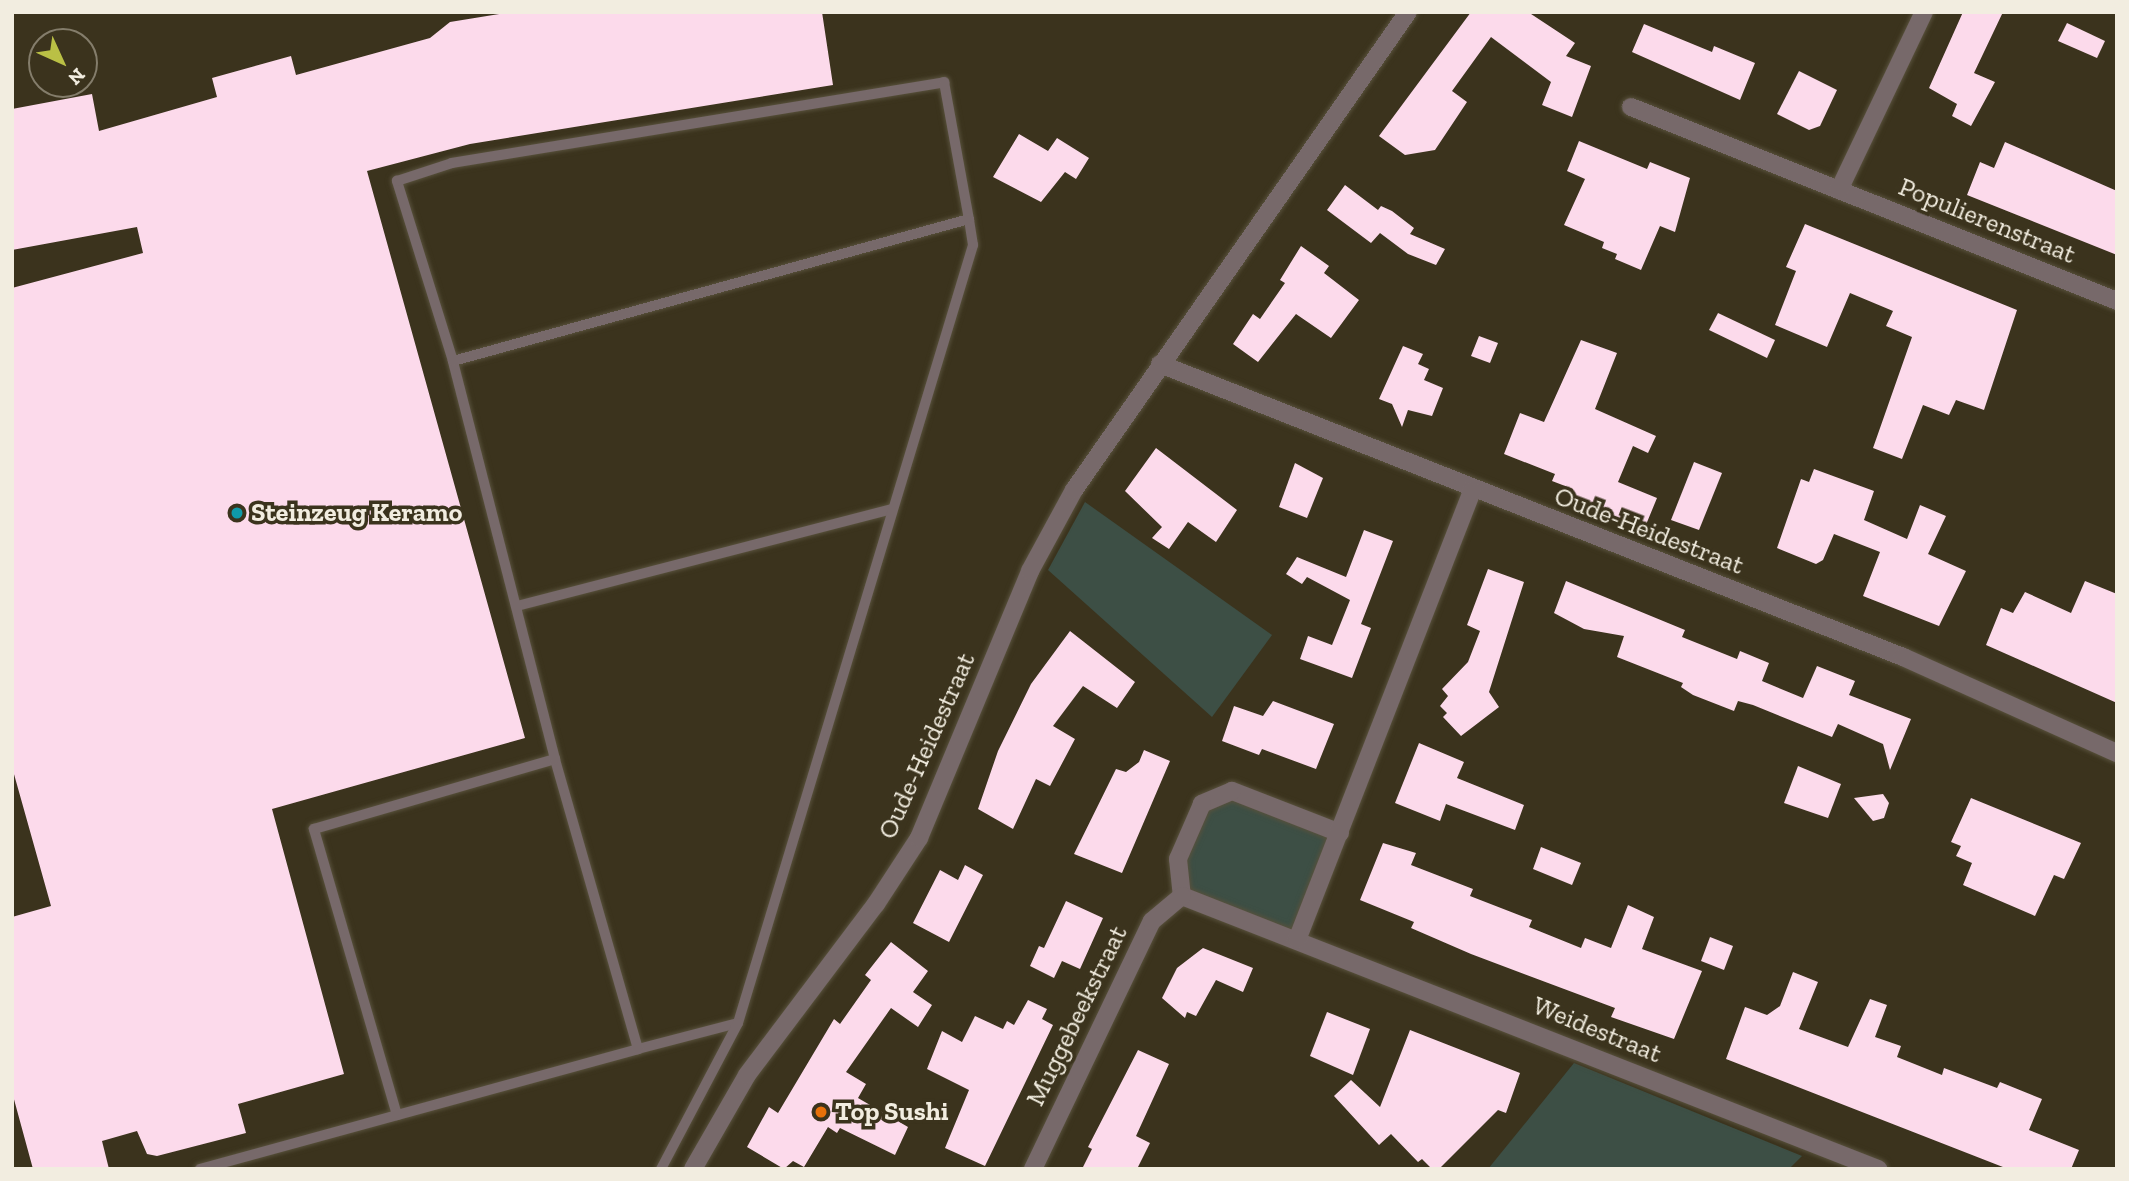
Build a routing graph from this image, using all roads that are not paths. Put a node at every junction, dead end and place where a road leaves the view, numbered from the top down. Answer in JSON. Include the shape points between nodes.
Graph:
{"nodes":[{"id":1,"x":1409,"y":12,"type":"edge"},
{"id":2,"x":1924,"y":12,"type":"edge"},
{"id":3,"x":1631,"y":107,"type":"dead end"},
{"id":4,"x":1839,"y":190,"type":"junction"},
{"id":5,"x":969,"y":219,"type":"junction"},
{"id":6,"x":2117,"y":301,"type":"edge"},
{"id":7,"x":453,"y":361,"type":"junction"},
{"id":8,"x":1160,"y":364,"type":"junction"},
{"id":9,"x":1472,"y":490,"type":"junction"},
{"id":10,"x":892,"y":509,"type":"junction"},
{"id":11,"x":517,"y":606,"type":"junction"},
{"id":12,"x":2117,"y":753,"type":"edge"},
{"id":13,"x":555,"y":759,"type":"junction"},
{"id":14,"x":1340,"y":833,"type":"junction"},
{"id":15,"x":1182,"y":896,"type":"junction"},
{"id":16,"x":1297,"y":940,"type":"junction"},
{"id":17,"x":738,"y":1023,"type":"junction"},
{"id":18,"x":638,"y":1049,"type":"junction"},
{"id":19,"x":397,"y":1115,"type":"junction"},
{"id":20,"x":200,"y":1169,"type":"edge"},
{"id":21,"x":661,"y":1169,"type":"edge"},
{"id":22,"x":693,"y":1169,"type":"edge"},
{"id":23,"x":1033,"y":1169,"type":"edge"},
{"id":24,"x":1878,"y":1169,"type":"edge"}],
"edges":[{"from":1,"to":8,"type":"street","name":"Oude-Heidestraat"},
{"from":2,"to":4,"type":"street"},
{"from":3,"to":4,"type":"street","name":"Populierenstraat"},
{"from":4,"to":6,"type":"street","name":"Populierenstraat"},
{"from":5,"to":7,"type":"lane"},
{"from":5,"to":7,"type":"lane","via":[[944,82],[452,163],[397,181]]},
{"from":5,"to":10,"type":"lane","via":[[973,245]]},
{"from":7,"to":11,"type":"lane"},
{"from":8,"to":9,"type":"street","name":"Oude-Heidestraat"},
{"from":8,"to":22,"type":"street","name":"Oude-Heidestraat","via":[[1073,490],[1030,572],[919,838],[876,904],[797,1002],[747,1075]]},
{"from":9,"to":12,"type":"street","name":"Oude-Heidestraat","via":[[1903,657]]},
{"from":9,"to":14,"type":"street"},
{"from":10,"to":11,"type":"lane"},
{"from":10,"to":17,"type":"lane"},
{"from":11,"to":13,"type":"lane"},
{"from":13,"to":18,"type":"lane"},
{"from":13,"to":19,"type":"lane","via":[[314,830]]},
{"from":14,"to":15,"type":"street","via":[[1232,791],[1202,804],[1178,859]]},
{"from":14,"to":16,"type":"street"},
{"from":15,"to":16,"type":"street","name":"Weidestraat"},
{"from":15,"to":23,"type":"street","name":"Muggebeekstraat","via":[[1152,921]]},
{"from":16,"to":24,"type":"street","name":"Weidestraat"},
{"from":17,"to":18,"type":"lane"},
{"from":17,"to":21,"type":"lane"},
{"from":18,"to":19,"type":"lane"},
{"from":19,"to":20,"type":"lane"}]}
